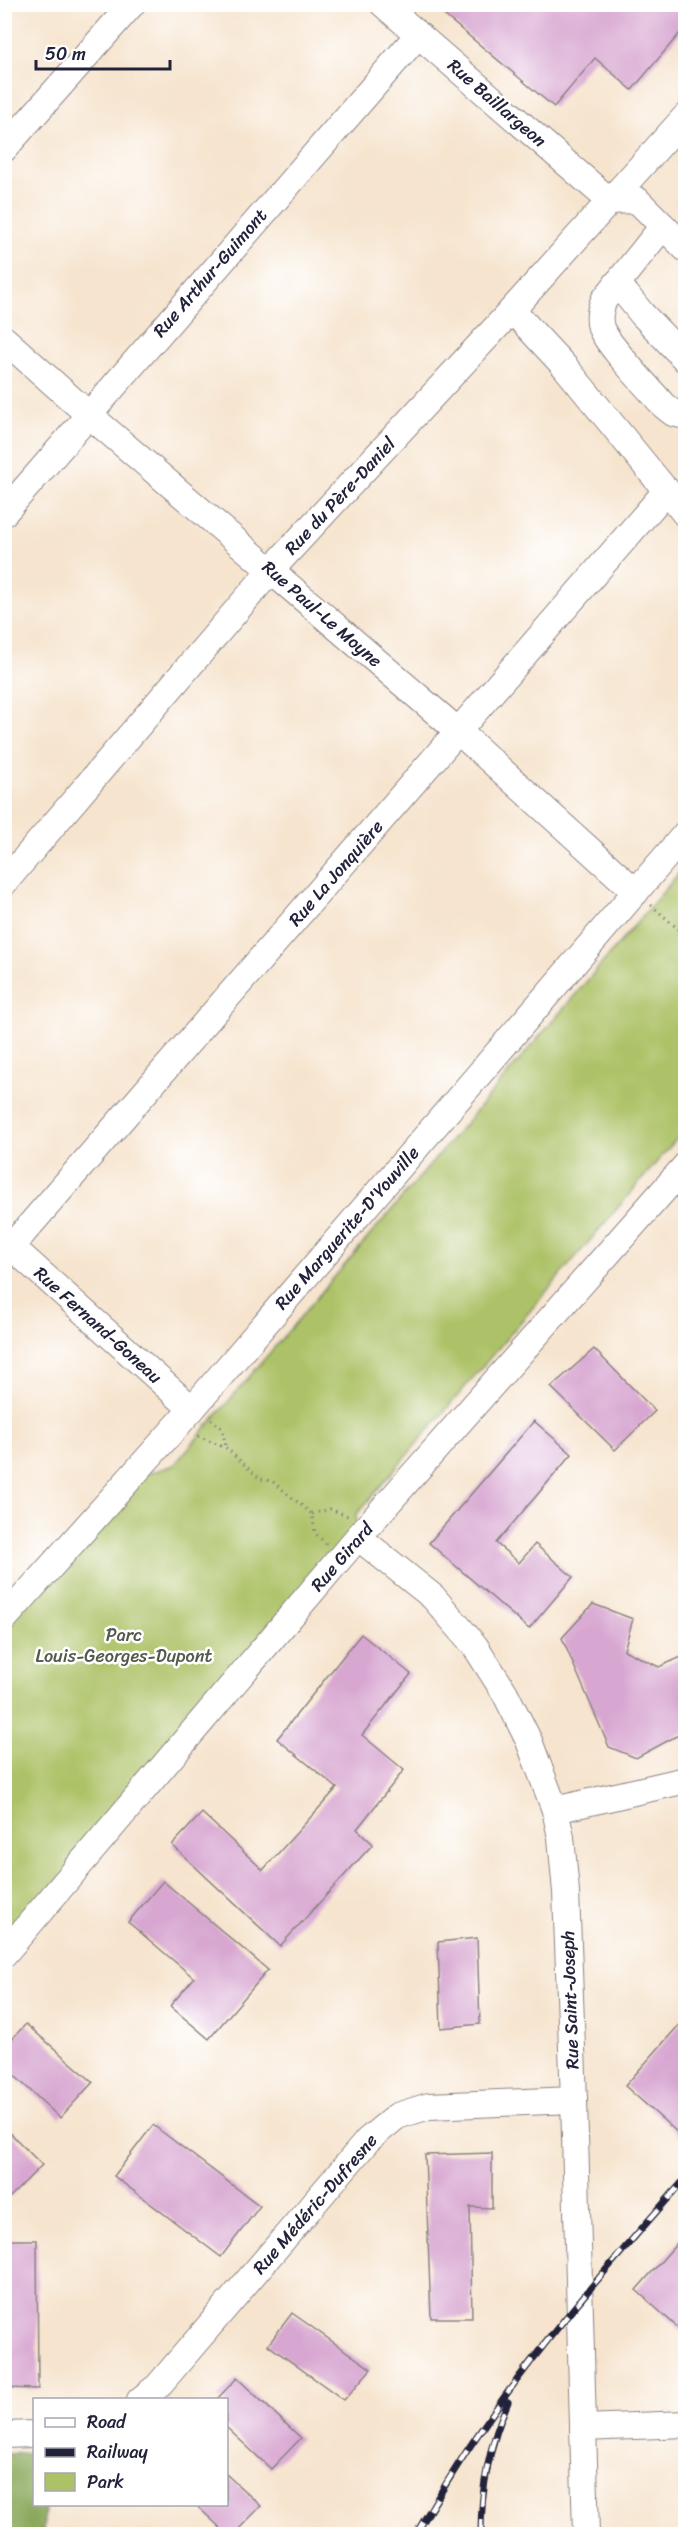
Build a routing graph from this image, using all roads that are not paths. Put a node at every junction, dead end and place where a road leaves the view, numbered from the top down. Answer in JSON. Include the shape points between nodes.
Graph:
{"nodes":[{"id":1,"x":132,"y":4,"type":"edge"},
{"id":2,"x":383,"y":4,"type":"edge"},
{"id":3,"x":418,"y":35,"type":"junction"},
{"id":4,"x":686,"y":116,"type":"edge"},
{"id":5,"x":4,"y":149,"type":"edge"},
{"id":6,"x":610,"y":201,"type":"junction"},
{"id":7,"x":663,"y":226,"type":"junction"},
{"id":8,"x":686,"y":249,"type":"edge"},
{"id":9,"x":617,"y":283,"type":"junction"},
{"id":10,"x":512,"y":310,"type":"junction"},
{"id":11,"x":4,"y":339,"type":"edge"},
{"id":12,"x":686,"y":360,"type":"edge"},
{"id":13,"x":88,"y":414,"type":"junction"},
{"id":14,"x":686,"y":416,"type":"edge"},
{"id":15,"x":667,"y":490,"type":"junction"},
{"id":16,"x":4,"y":513,"type":"edge"},
{"id":17,"x":686,"y":515,"type":"edge"},
{"id":18,"x":272,"y":570,"type":"junction"},
{"id":19,"x":458,"y":731,"type":"junction"},
{"id":20,"x":686,"y":833,"type":"edge"},
{"id":21,"x":4,"y":883,"type":"edge"},
{"id":22,"x":636,"y":892,"type":"junction"},
{"id":23,"x":686,"y":1165,"type":"edge"},
{"id":24,"x":7,"y":1247,"type":"edge"},
{"id":25,"x":192,"y":1409,"type":"junction"},
{"id":26,"x":358,"y":1538,"type":"junction"},
{"id":27,"x":4,"y":1619,"type":"edge"},
{"id":28,"x":686,"y":1780,"type":"edge"},
{"id":29,"x":555,"y":1810,"type":"junction"},
{"id":30,"x":4,"y":1954,"type":"edge"},
{"id":31,"x":574,"y":2100,"type":"junction"},
{"id":32,"x":143,"y":2398,"type":"edge"},
{"id":33,"x":684,"y":2424,"type":"edge"},
{"id":34,"x":583,"y":2427,"type":"junction"},
{"id":35,"x":4,"y":2434,"type":"edge"},
{"id":36,"x":33,"y":2434,"type":"edge"},
{"id":37,"x":586,"y":2535,"type":"edge"}],
"edges":[{"from":1,"to":5,"type":"street"},
{"from":2,"to":3,"type":"street","name":"Rue Baillargeon"},
{"from":3,"to":6,"type":"street","name":"Rue Baillargeon"},
{"from":3,"to":13,"type":"street","name":"Rue Arthur-Guimont"},
{"from":4,"to":6,"type":"street","name":"Rue du Père-Daniel"},
{"from":6,"to":7,"type":"street","via":[[637,200]]},
{"from":6,"to":10,"type":"street","name":"Rue du Père-Daniel"},
{"from":7,"to":8,"type":"street"},
{"from":7,"to":9,"type":"street"},
{"from":9,"to":12,"type":"street"},
{"from":9,"to":14,"type":"street","via":[[601,306],[604,335],[663,405]]},
{"from":10,"to":15,"type":"street","via":[[566,368]]},
{"from":10,"to":18,"type":"street","name":"Rue du Père-Daniel"},
{"from":11,"to":13,"type":"street","name":"Rue Paul-Le Moyne"},
{"from":13,"to":16,"type":"street","name":"Rue Arthur-Guimont"},
{"from":13,"to":18,"type":"street","name":"Rue Paul-Le Moyne"},
{"from":15,"to":17,"type":"street"},
{"from":15,"to":19,"type":"street","name":"Rue La Jonquière"},
{"from":18,"to":19,"type":"street","name":"Rue Paul-Le Moyne"},
{"from":18,"to":21,"type":"street","name":"Rue du Père-Daniel"},
{"from":19,"to":22,"type":"street","name":"Rue Paul-Le Moyne"},
{"from":19,"to":24,"type":"street","name":"Rue La Jonquière"},
{"from":20,"to":22,"type":"street","name":"Rue Marguerite-D'Youville"},
{"from":22,"to":25,"type":"street","name":"Rue Marguerite-D'Youville"},
{"from":23,"to":26,"type":"street","name":"Rue Girard"},
{"from":24,"to":25,"type":"street","name":"Rue Fernand-Goneau"},
{"from":25,"to":27,"type":"street","name":"Rue Marguerite-D'Youville"},
{"from":26,"to":29,"type":"street","name":"Rue Saint-Joseph","via":[[433,1597],[475,1646],[529,1741]]},
{"from":26,"to":30,"type":"street","name":"Rue Girard"},
{"from":28,"to":29,"type":"street"},
{"from":29,"to":31,"type":"street","name":"Rue Saint-Joseph","via":[[567,1892]]},
{"from":31,"to":32,"type":"street","name":"Rue Médéric-Dufresne","via":[[429,2106],[397,2116],[368,2140],[158,2386]]},
{"from":31,"to":34,"type":"street","name":"Rue Saint-Joseph"},
{"from":33,"to":34,"type":"street"},
{"from":34,"to":37,"type":"street","name":"Rue Saint-Joseph"},
{"from":35,"to":36,"type":"street"}]}
